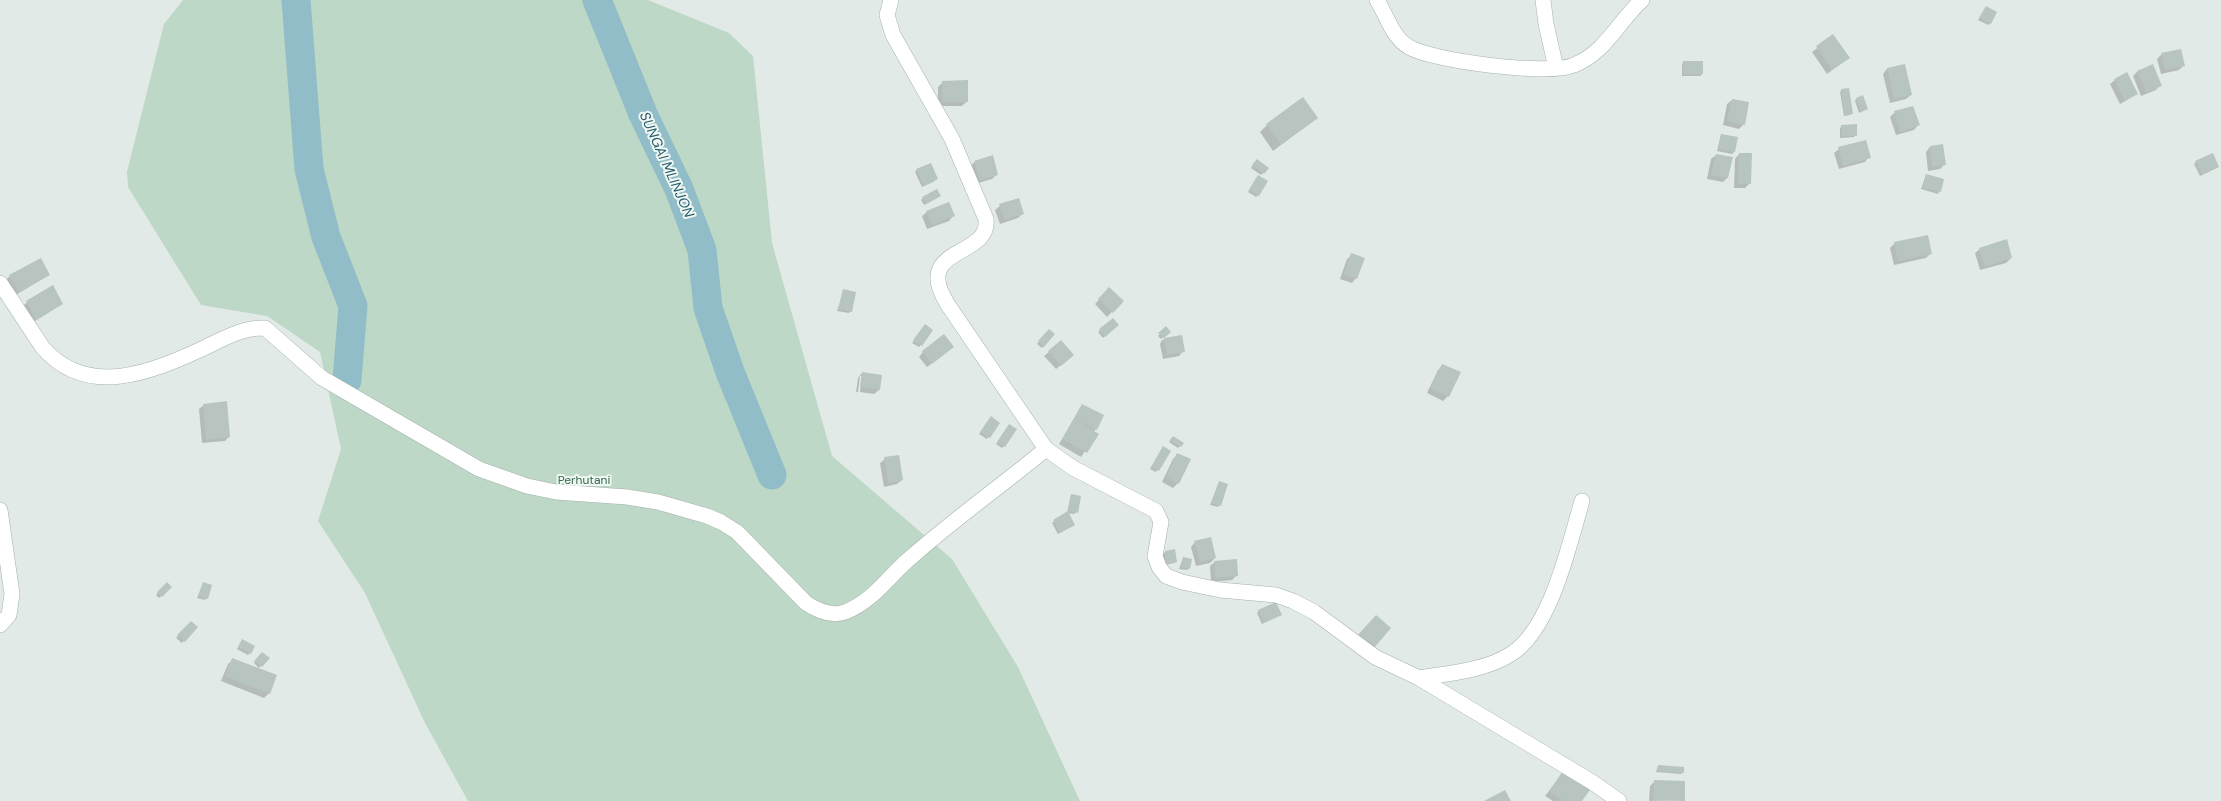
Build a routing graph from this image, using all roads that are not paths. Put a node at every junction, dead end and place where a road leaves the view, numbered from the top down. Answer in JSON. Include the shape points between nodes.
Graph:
{"nodes":[{"id":1,"x":891,"y":0,"type":"edge"},
{"id":2,"x":1377,"y":0,"type":"edge"},
{"id":3,"x":1543,"y":0,"type":"edge"},
{"id":4,"x":1642,"y":0,"type":"edge"},
{"id":5,"x":1556,"y":68,"type":"junction"},
{"id":6,"x":0,"y":283,"type":"edge"},
{"id":7,"x":1046,"y":449,"type":"junction"},
{"id":8,"x":1582,"y":501,"type":"dead end"},
{"id":9,"x":0,"y":510,"type":"edge"},
{"id":10,"x":0,"y":625,"type":"edge"},
{"id":11,"x":1419,"y":678,"type":"junction"},
{"id":12,"x":1619,"y":801,"type":"edge"}],
"edges":[{"from":1,"to":7,"type":"street","via":[[887,15],[893,35],[952,139],[987,225],[982,235],[942,265],[937,272],[937,287]]},
{"from":2,"to":5,"type":"street","via":[[1394,32],[1416,51],[1472,63]]},
{"from":3,"to":5,"type":"street"},
{"from":4,"to":5,"type":"street","via":[[1613,36],[1594,53],[1574,65]]},
{"from":6,"to":7,"type":"street","via":[[42,348],[64,367],[82,375],[120,377],[182,358],[235,333],[264,328],[322,378],[479,469],[527,486],[658,502],[721,522],[737,532],[806,603],[815,610],[832,614],[843,613],[872,596],[908,560]]},
{"from":7,"to":11,"type":"street","via":[[1073,468],[1156,511],[1160,522],[1155,556],[1166,576],[1220,590],[1276,595],[1294,600],[1376,657]]},
{"from":8,"to":11,"type":"street","via":[[1550,601],[1522,646],[1498,661],[1473,670]]},
{"from":9,"to":10,"type":"street","via":[[12,594],[9,615]]},
{"from":11,"to":12,"type":"street"}]}
